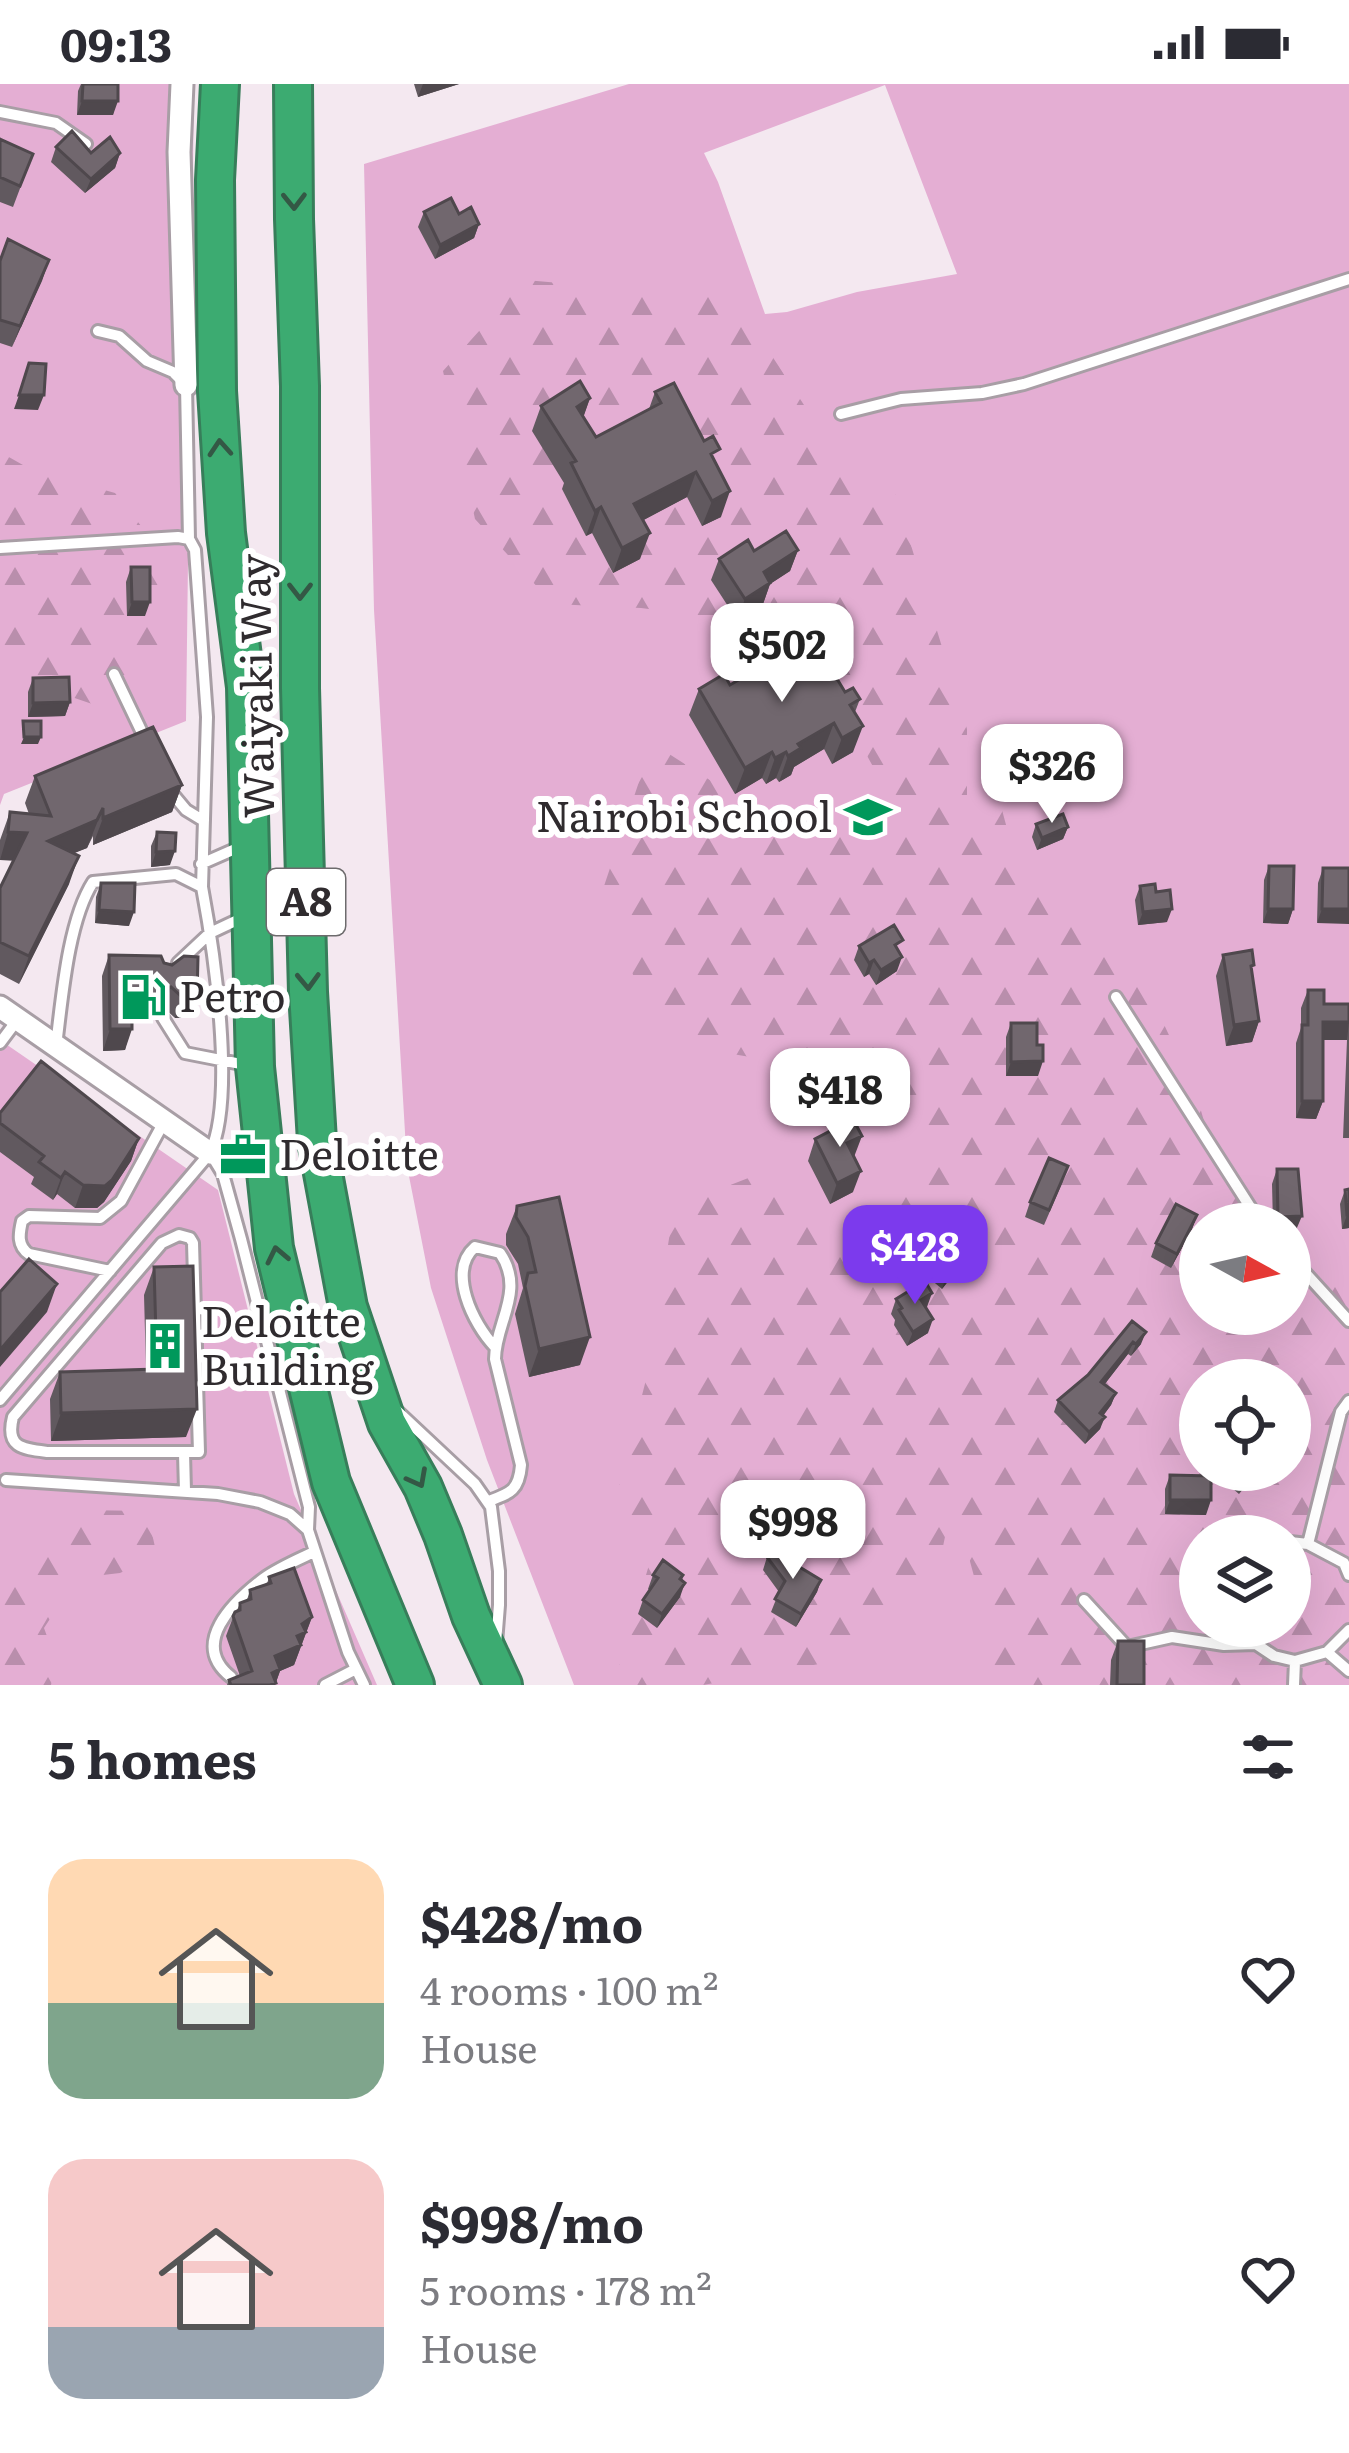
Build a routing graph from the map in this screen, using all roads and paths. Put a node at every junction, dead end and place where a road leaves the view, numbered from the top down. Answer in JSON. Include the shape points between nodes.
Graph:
{"nodes":[{"id":1,"x":182,"y":84,"type":"edge"},
{"id":2,"x":220,"y":84,"type":"edge"},
{"id":3,"x":293,"y":84,"type":"edge"},
{"id":4,"x":0,"y":112,"type":"edge"},
{"id":5,"x":86,"y":143,"type":"edge"},
{"id":6,"x":1349,"y":279,"type":"edge"},
{"id":7,"x":98,"y":331,"type":"dead end"},
{"id":8,"x":186,"y":385,"type":"junction"},
{"id":9,"x":841,"y":414,"type":"dead end"},
{"id":10,"x":188,"y":539,"type":"junction"},
{"id":11,"x":0,"y":548,"type":"edge"},
{"id":12,"x":115,"y":674,"type":"dead end"},
{"id":13,"x":154,"y":759,"type":"edge"},
{"id":14,"x":165,"y":781,"type":"edge"},
{"id":15,"x":204,"y":820,"type":"junction"},
{"id":16,"x":250,"y":842,"type":"junction"},
{"id":17,"x":201,"y":864,"type":"junction"},
{"id":18,"x":202,"y":887,"type":"junction"},
{"id":19,"x":252,"y":913,"type":"junction"},
{"id":20,"x":210,"y":933,"type":"junction"},
{"id":21,"x":163,"y":977,"type":"edge"},
{"id":22,"x":1116,"y":997,"type":"dead end"},
{"id":23,"x":9,"y":1013,"type":"edge"},
{"id":24,"x":164,"y":1018,"type":"dead end"},
{"id":25,"x":0,"y":1043,"type":"edge"},
{"id":26,"x":56,"y":1046,"type":"junction"},
{"id":27,"x":238,"y":1064,"type":"junction"},
{"id":28,"x":165,"y":1120,"type":"junction"},
{"id":29,"x":210,"y":1153,"type":"junction"},
{"id":30,"x":264,"y":1156,"type":"junction"},
{"id":31,"x":1248,"y":1203,"type":"edge"},
{"id":32,"x":110,"y":1270,"type":"junction"},
{"id":33,"x":1311,"y":1279,"type":"edge"},
{"id":34,"x":1349,"y":1322,"type":"edge"},
{"id":35,"x":495,"y":1347,"type":"junction"},
{"id":36,"x":378,"y":1395,"type":"junction"},
{"id":37,"x":0,"y":1400,"type":"edge"},
{"id":38,"x":1349,"y":1401,"type":"edge"},
{"id":39,"x":184,"y":1453,"type":"junction"},
{"id":40,"x":6,"y":1480,"type":"dead end"},
{"id":41,"x":185,"y":1491,"type":"junction"},
{"id":42,"x":489,"y":1502,"type":"junction"},
{"id":43,"x":308,"y":1529,"type":"junction"},
{"id":44,"x":1311,"y":1532,"type":"edge"},
{"id":45,"x":1311,"y":1546,"type":"edge"},
{"id":46,"x":314,"y":1552,"type":"junction"},
{"id":47,"x":1349,"y":1575,"type":"edge"},
{"id":48,"x":1084,"y":1600,"type":"dead end"},
{"id":49,"x":1349,"y":1630,"type":"edge"},
{"id":50,"x":1179,"y":1638,"type":"edge"},
{"id":51,"x":1260,"y":1647,"type":"edge"},
{"id":52,"x":1328,"y":1652,"type":"junction"},
{"id":53,"x":1295,"y":1660,"type":"junction"},
{"id":54,"x":356,"y":1669,"type":"junction"},
{"id":55,"x":1349,"y":1671,"type":"edge"},
{"id":56,"x":498,"y":1675,"type":"edge"},
{"id":57,"x":231,"y":1677,"type":"edge"},
{"id":58,"x":325,"y":1685,"type":"edge"},
{"id":59,"x":364,"y":1685,"type":"edge"},
{"id":60,"x":415,"y":1685,"type":"edge"},
{"id":61,"x":1294,"y":1685,"type":"edge"}],
"edges":[{"from":1,"to":8,"type":"street"},
{"from":16,"to":2,"type":"highway","name":"Waiyaki Way","number":"A8","one_way":true,"via":[[246,687],[217,391]]},
{"from":3,"to":36,"type":"highway","name":"Waiyaki Way","number":"A8","one_way":true,"via":[[300,688],[317,1141],[348,1307]]},
{"from":4,"to":5,"type":"lane","via":[[56,123]]},
{"from":6,"to":9,"type":"lane","via":[[1024,384]]},
{"from":7,"to":8,"type":"lane","via":[[119,336]]},
{"from":8,"to":10,"type":"lane"},
{"from":10,"to":11,"type":"lane"},
{"from":10,"to":15,"type":"lane","via":[[207,717]]},
{"from":12,"to":13,"type":"lane"},
{"from":14,"to":15,"type":"lane"},
{"from":15,"to":17,"type":"lane"},
{"from":16,"to":17,"type":"lane"},
{"from":16,"to":19,"type":"highway","name":"Waiyaki Way","number":"A8"},
{"from":17,"to":18,"type":"lane"},
{"from":18,"to":20,"type":"lane"},
{"from":18,"to":26,"type":"lane","via":[[176,874],[93,882],[81,901]]},
{"from":19,"to":20,"type":"lane"},
{"from":19,"to":27,"type":"highway","name":"Waiyaki Way","number":"A8"},
{"from":20,"to":21,"type":"lane"},
{"from":20,"to":27,"type":"lane"},
{"from":22,"to":31,"type":"lane"},
{"from":23,"to":25,"type":"lane"},
{"from":23,"to":26,"type":"street"},
{"from":24,"to":27,"type":"lane","via":[[185,1053]]},
{"from":26,"to":28,"type":"street"},
{"from":27,"to":29,"type":"lane"},
{"from":27,"to":30,"type":"highway","name":"Waiyaki Way","number":"A8"},
{"from":28,"to":29,"type":"street"},
{"from":28,"to":32,"type":"lane","via":[[122,1201],[100,1218],[22,1221],[20,1242],[29,1254]]},
{"from":29,"to":30,"type":"street"},
{"from":29,"to":32,"type":"lane"},
{"from":29,"to":43,"type":"lane","via":[[242,1239]]},
{"from":60,"to":30,"type":"highway","name":"Waiyaki Way","number":"A8","one_way":true,"via":[[331,1482],[274,1248]]},
{"from":32,"to":37,"type":"lane"},
{"from":33,"to":34,"type":"lane"},
{"from":35,"to":35,"type":"lane","via":[[507,1311],[508,1265],[500,1253],[476,1247],[463,1263],[465,1292]]},
{"from":35,"to":42,"type":"lane","via":[[520,1480]]},
{"from":36,"to":42,"type":"lane"},
{"from":36,"to":56,"type":"highway","name":"Waiyaki Way","number":"A8","one_way":true},
{"from":38,"to":44,"type":"lane"},
{"from":39,"to":39,"type":"lane","via":[[199,1452],[193,1243],[179,1235],[162,1243],[10,1430],[23,1449]]},
{"from":39,"to":41,"type":"lane"},
{"from":40,"to":41,"type":"lane"},
{"from":41,"to":43,"type":"lane","via":[[260,1502]]},
{"from":42,"to":56,"type":"lane","via":[[499,1570]]},
{"from":43,"to":46,"type":"lane"},
{"from":45,"to":47,"type":"lane","via":[[1345,1563]]},
{"from":46,"to":54,"type":"lane"},
{"from":46,"to":57,"type":"lane","via":[[266,1577],[218,1627],[212,1647]]},
{"from":48,"to":50,"type":"lane","via":[[1126,1647]]},
{"from":49,"to":52,"type":"lane"},
{"from":51,"to":53,"type":"lane"},
{"from":52,"to":53,"type":"lane"},
{"from":52,"to":55,"type":"lane"},
{"from":53,"to":61,"type":"lane"},
{"from":54,"to":58,"type":"lane"},
{"from":54,"to":59,"type":"lane"}]}
